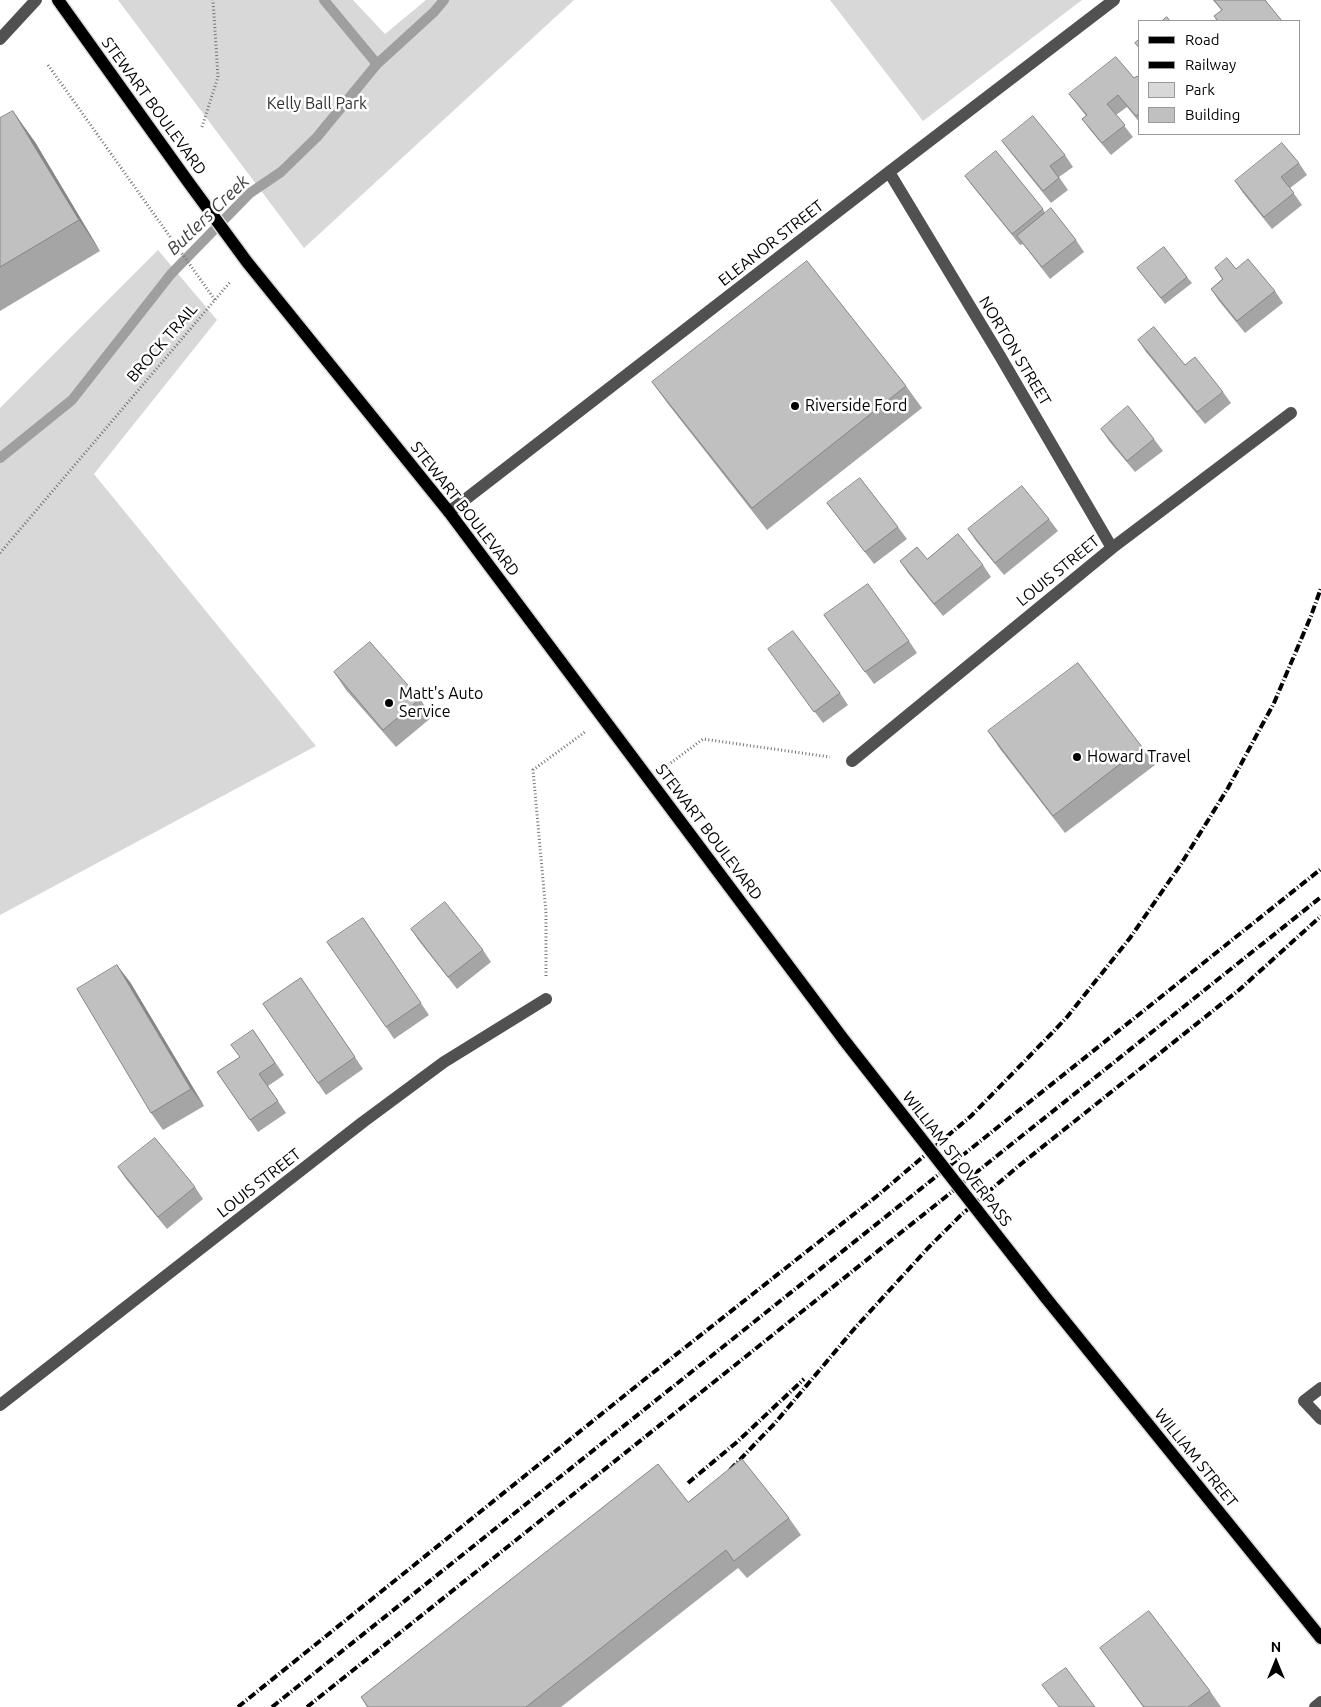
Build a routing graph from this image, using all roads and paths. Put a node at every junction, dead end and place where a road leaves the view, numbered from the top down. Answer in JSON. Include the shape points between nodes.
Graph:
{"nodes":[{"id":1,"x":36,"y":0,"type":"edge"},
{"id":2,"x":58,"y":0,"type":"edge"},
{"id":3,"x":213,"y":0,"type":"edge"},
{"id":4,"x":1114,"y":0,"type":"edge"},
{"id":5,"x":0,"y":39,"type":"edge"},
{"id":6,"x":48,"y":65,"type":"dead end"},
{"id":7,"x":202,"y":127,"type":"dead end"},
{"id":8,"x":889,"y":172,"type":"junction"},
{"id":9,"x":1291,"y":413,"type":"dead end"},
{"id":10,"x":449,"y":512,"type":"junction"},
{"id":11,"x":1112,"y":548,"type":"junction"},
{"id":12,"x":0,"y":552,"type":"edge"},
{"id":13,"x":604,"y":718,"type":"junction"},
{"id":14,"x":852,"y":760,"type":"joint"},
{"id":15,"x":649,"y":778,"type":"junction"},
{"id":16,"x":546,"y":999,"type":"joint"},
{"id":17,"x":844,"y":1040,"type":"joint"},
{"id":18,"x":1046,"y":1298,"type":"joint"},
{"id":19,"x":1321,"y":1388,"type":"edge"},
{"id":20,"x":0,"y":1405,"type":"edge"},
{"id":21,"x":1321,"y":1419,"type":"edge"},
{"id":22,"x":1321,"y":1638,"type":"edge"},
{"id":23,"x":1321,"y":1702,"type":"edge"},
{"id":24,"x":1315,"y":1707,"type":"edge"}],
"edges":[{"from":1,"to":5,"type":"street"},
{"from":2,"to":10,"type":"main road","name":"STEWART BOULEVARD","via":[[247,262]]},
{"from":3,"to":7,"type":"path","via":[[218,77]]},
{"from":4,"to":8,"type":"street","name":"ELEANOR STREET"},
{"from":6,"to":12,"type":"path","name":"BROCK TRAIL","via":[[215,300]]},
{"from":8,"to":10,"type":"street","name":"ELEANOR STREET"},
{"from":8,"to":11,"type":"street","name":"NORTON STREET"},
{"from":9,"to":11,"type":"street","name":"LOUIS STREET"},
{"from":10,"to":13,"type":"main road","name":"STEWART BOULEVARD"},
{"from":11,"to":14,"type":"street","name":"LOUIS STREET"},
{"from":13,"to":15,"type":"main road","name":"STEWART BOULEVARD"},
{"from":13,"to":16,"type":"path","via":[[533,770],[546,913]]},
{"from":14,"to":15,"type":"path","via":[[703,739]]},
{"from":15,"to":17,"type":"main road","name":"STEWART BOULEVARD"},
{"from":16,"to":20,"type":"street","name":"LOUIS STREET","via":[[444,1062],[363,1122]]},
{"from":17,"to":18,"type":"main road","name":"WILLIAM ST OVERPASS","bridge":true},
{"from":18,"to":22,"type":"main road","name":"WILLIAM STREET"},
{"from":19,"to":21,"type":"street","via":[[1304,1400]]},
{"from":23,"to":24,"type":"street"}]}
